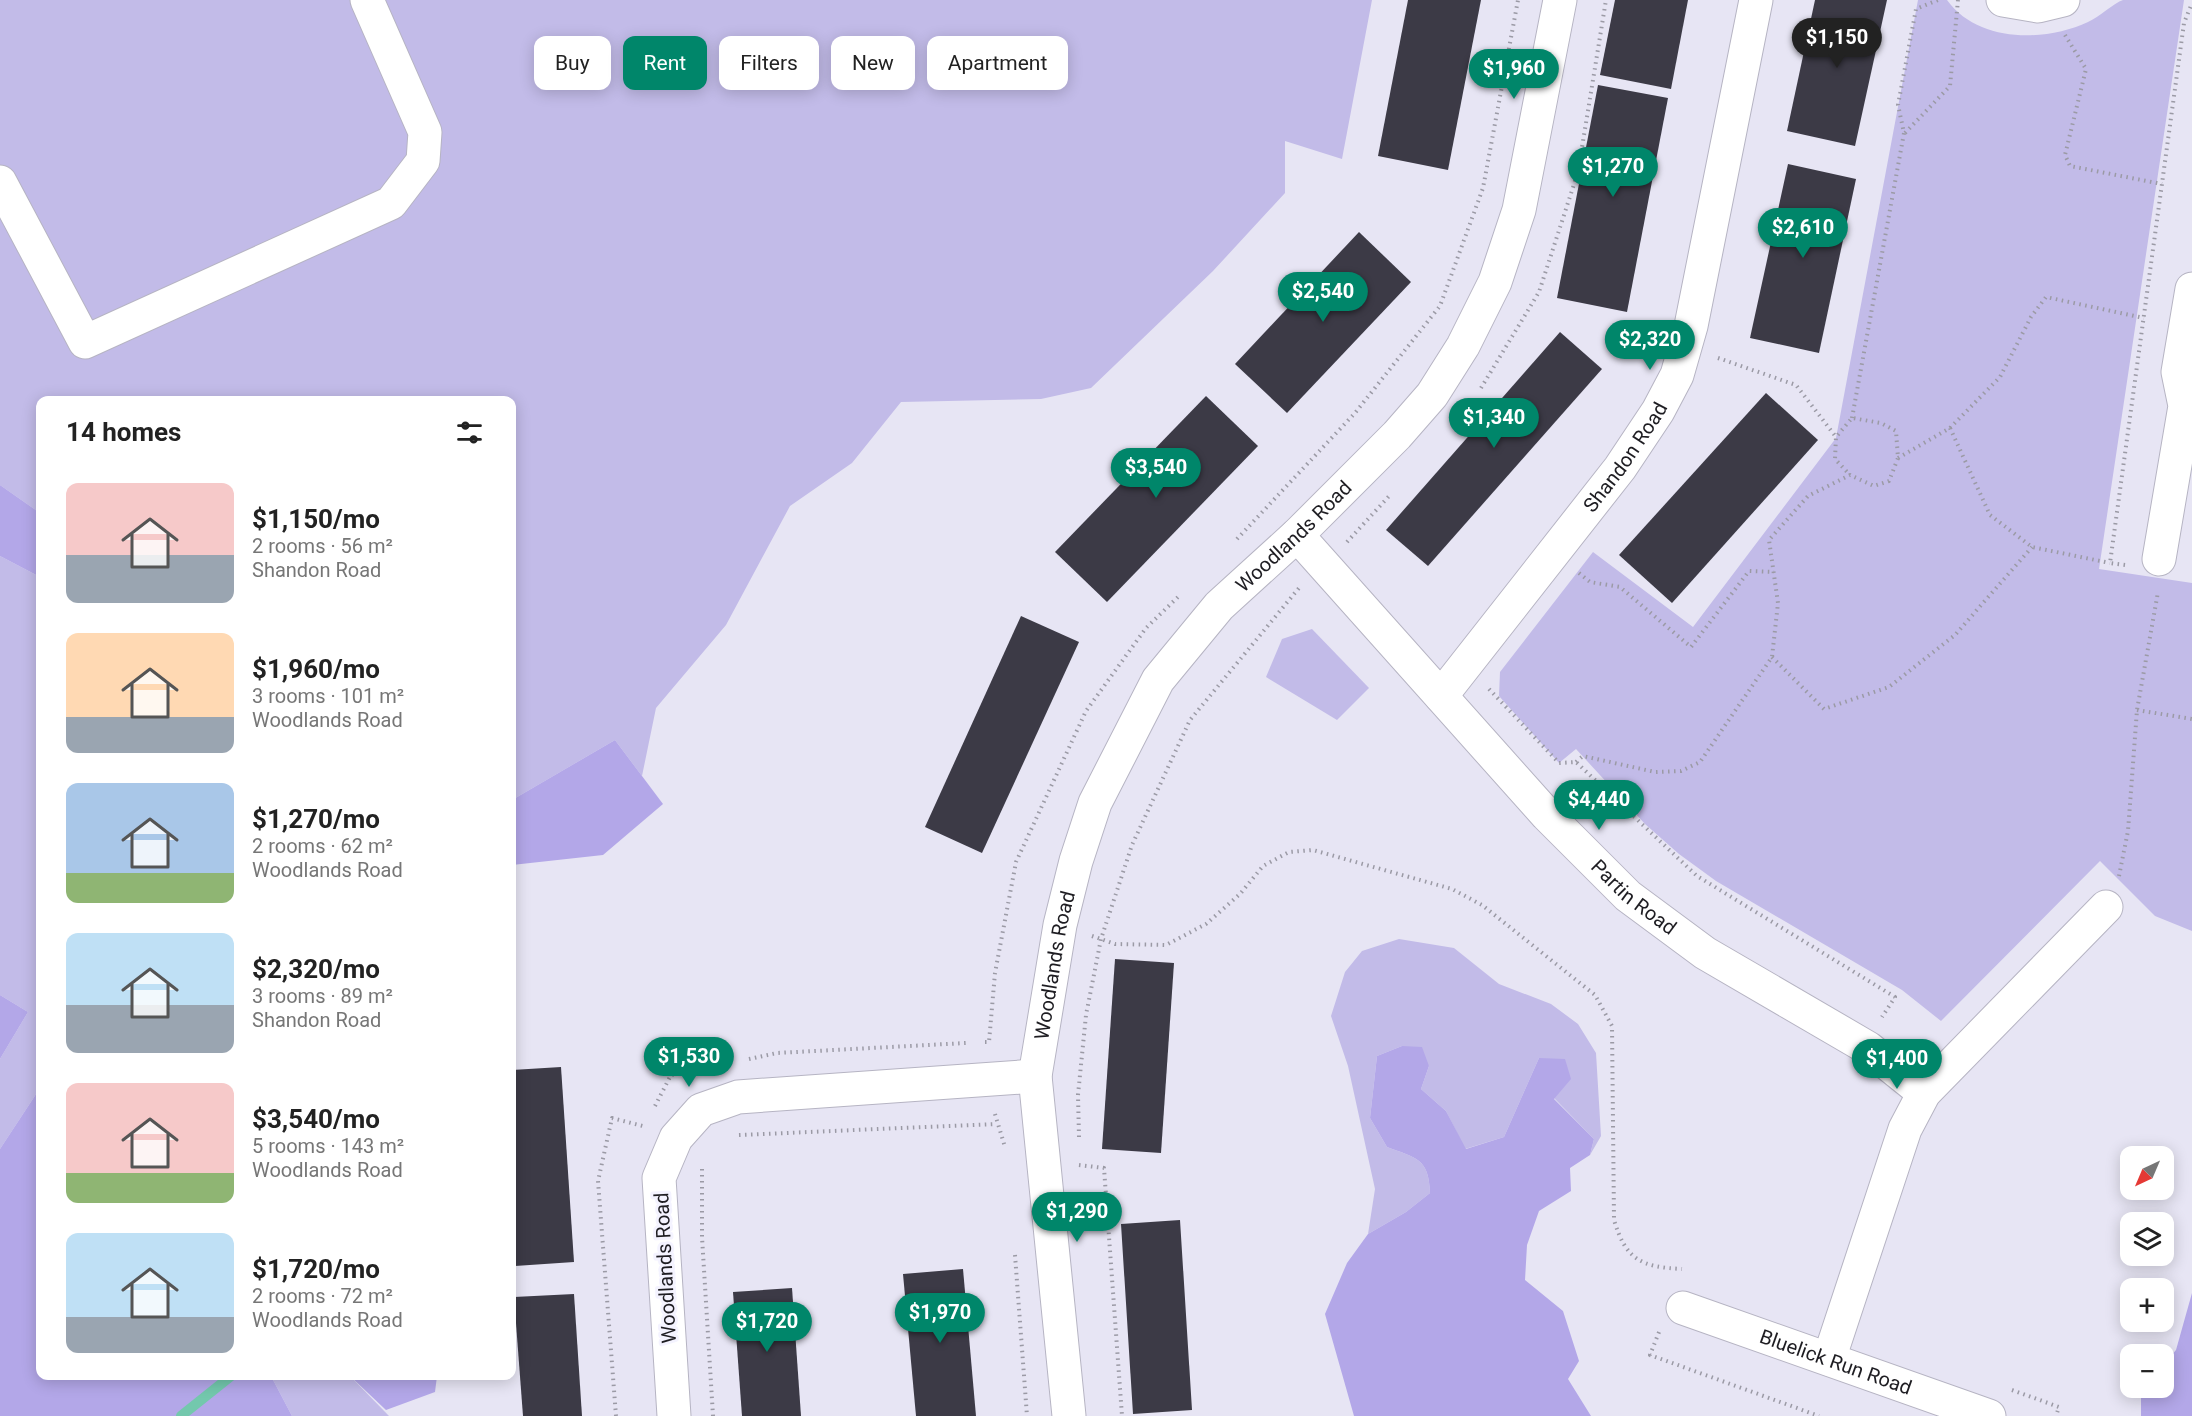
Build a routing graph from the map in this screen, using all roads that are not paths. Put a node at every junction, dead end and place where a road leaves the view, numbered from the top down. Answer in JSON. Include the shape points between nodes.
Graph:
{"nodes":[{"id":1,"x":367,"y":0,"type":"edge"},
{"id":2,"x":1560,"y":0,"type":"edge"},
{"id":3,"x":1756,"y":0,"type":"edge"},
{"id":4,"x":2003,"y":0,"type":"edge"},
{"id":5,"x":2062,"y":13,"type":"edge"},
{"id":6,"x":0,"y":182,"type":"edge"},
{"id":7,"x":2192,"y":289,"type":"edge"},
{"id":8,"x":2188,"y":407,"type":"edge"},
{"id":9,"x":1297,"y":535,"type":"junction"},
{"id":10,"x":2159,"y":559,"type":"road end"},
{"id":11,"x":1441,"y":696,"type":"junction"},
{"id":12,"x":2106,"y":907,"type":"dead end"},
{"id":13,"x":1035,"y":1076,"type":"junction"},
{"id":14,"x":1924,"y":1093,"type":"junction"},
{"id":15,"x":1683,"y":1308,"type":"dead end"},
{"id":16,"x":1828,"y":1359,"type":"junction"},
{"id":17,"x":674,"y":1416,"type":"edge"},
{"id":18,"x":1069,"y":1416,"type":"edge"},
{"id":19,"x":1989,"y":1416,"type":"edge"}],
"edges":[{"from":1,"to":6,"type":"street","via":[[425,132],[423,161],[391,203],[85,342]]},
{"from":2,"to":9,"type":"street","name":"Woodlands Road","via":[[1519,210],[1491,291],[1463,346],[1432,394],[1397,435]]},
{"from":3,"to":11,"type":"street","name":"Shandon Road","via":[[1677,375],[1620,468]]},
{"from":4,"to":5,"type":"street"},
{"from":7,"to":8,"type":"street","via":[[2178,372]]},
{"from":8,"to":10,"type":"street"},
{"from":9,"to":11,"type":"street","name":"Partin Road"},
{"from":9,"to":13,"type":"street","name":"Woodlands Road","via":[[1219,606],[1158,680],[1095,803],[1060,925]]},
{"from":11,"to":14,"type":"street","name":"Partin Road","via":[[1547,815],[1628,896],[1705,953],[1868,1048]]},
{"from":12,"to":14,"type":"street"},
{"from":13,"to":17,"type":"street","name":"Woodlands Road","via":[[738,1097],[701,1110],[676,1138],[659,1178]]},
{"from":13,"to":18,"type":"street","name":"Woodlands Road"},
{"from":14,"to":16,"type":"street","via":[[1905,1130]]},
{"from":15,"to":16,"type":"street","name":"Bluelick Run Road"},
{"from":16,"to":19,"type":"street","name":"Bluelick Run Road"}]}
